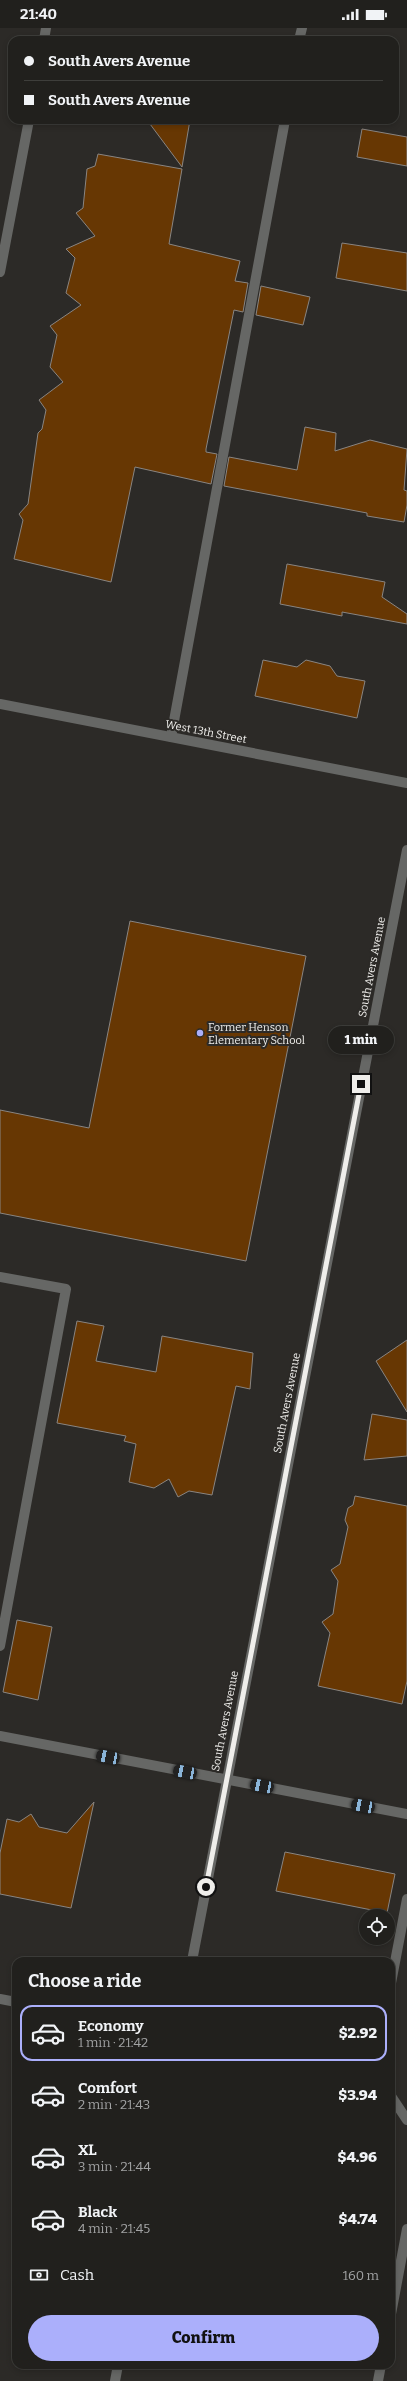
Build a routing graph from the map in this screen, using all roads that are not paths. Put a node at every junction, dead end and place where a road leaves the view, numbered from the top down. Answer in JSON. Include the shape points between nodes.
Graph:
{"nodes":[{"id":1,"x":28,"y":124,"type":"edge"},
{"id":2,"x":284,"y":124,"type":"edge"},
{"id":3,"x":0,"y":272,"type":"edge"},
{"id":4,"x":0,"y":704,"type":"edge"},
{"id":5,"x":171,"y":737,"type":"junction"},
{"id":6,"x":407,"y":783,"type":"edge"},
{"id":7,"x":407,"y":850,"type":"edge"},
{"id":8,"x":0,"y":1277,"type":"edge"},
{"id":9,"x":0,"y":1646,"type":"edge"},
{"id":10,"x":0,"y":1736,"type":"edge"},
{"id":11,"x":226,"y":1780,"type":"junction"},
{"id":12,"x":407,"y":1814,"type":"edge"},
{"id":13,"x":407,"y":1899,"type":"edge"},
{"id":14,"x":193,"y":1957,"type":"edge"},
{"id":15,"x":395,"y":1961,"type":"edge"},
{"id":16,"x":0,"y":1999,"type":"edge"},
{"id":17,"x":12,"y":2001,"type":"edge"},
{"id":18,"x":395,"y":2102,"type":"edge"},
{"id":19,"x":407,"y":2120,"type":"edge"},
{"id":20,"x":407,"y":2229,"type":"edge"},
{"id":21,"x":395,"y":2293,"type":"edge"},
{"id":22,"x":117,"y":2369,"type":"edge"},
{"id":23,"x":380,"y":2369,"type":"edge"},
{"id":24,"x":115,"y":2381,"type":"edge"},
{"id":25,"x":378,"y":2381,"type":"edge"}],
"edges":[{"from":1,"to":3,"type":"street"},
{"from":2,"to":5,"type":"street"},
{"from":4,"to":5,"type":"street","name":"West 13th Street"},
{"from":5,"to":6,"type":"street","name":"West 13th Street"},
{"from":7,"to":11,"type":"street","name":"South Avers Avenue"},
{"from":8,"to":9,"type":"street","via":[[66,1289]]},
{"from":10,"to":11,"type":"street"},
{"from":11,"to":12,"type":"street"},
{"from":11,"to":14,"type":"street","name":"South Avers Avenue"},
{"from":13,"to":15,"type":"street"},
{"from":16,"to":17,"type":"street"},
{"from":18,"to":19,"type":"street"},
{"from":20,"to":21,"type":"street"},
{"from":22,"to":24,"type":"street"},
{"from":23,"to":25,"type":"street"}]}
